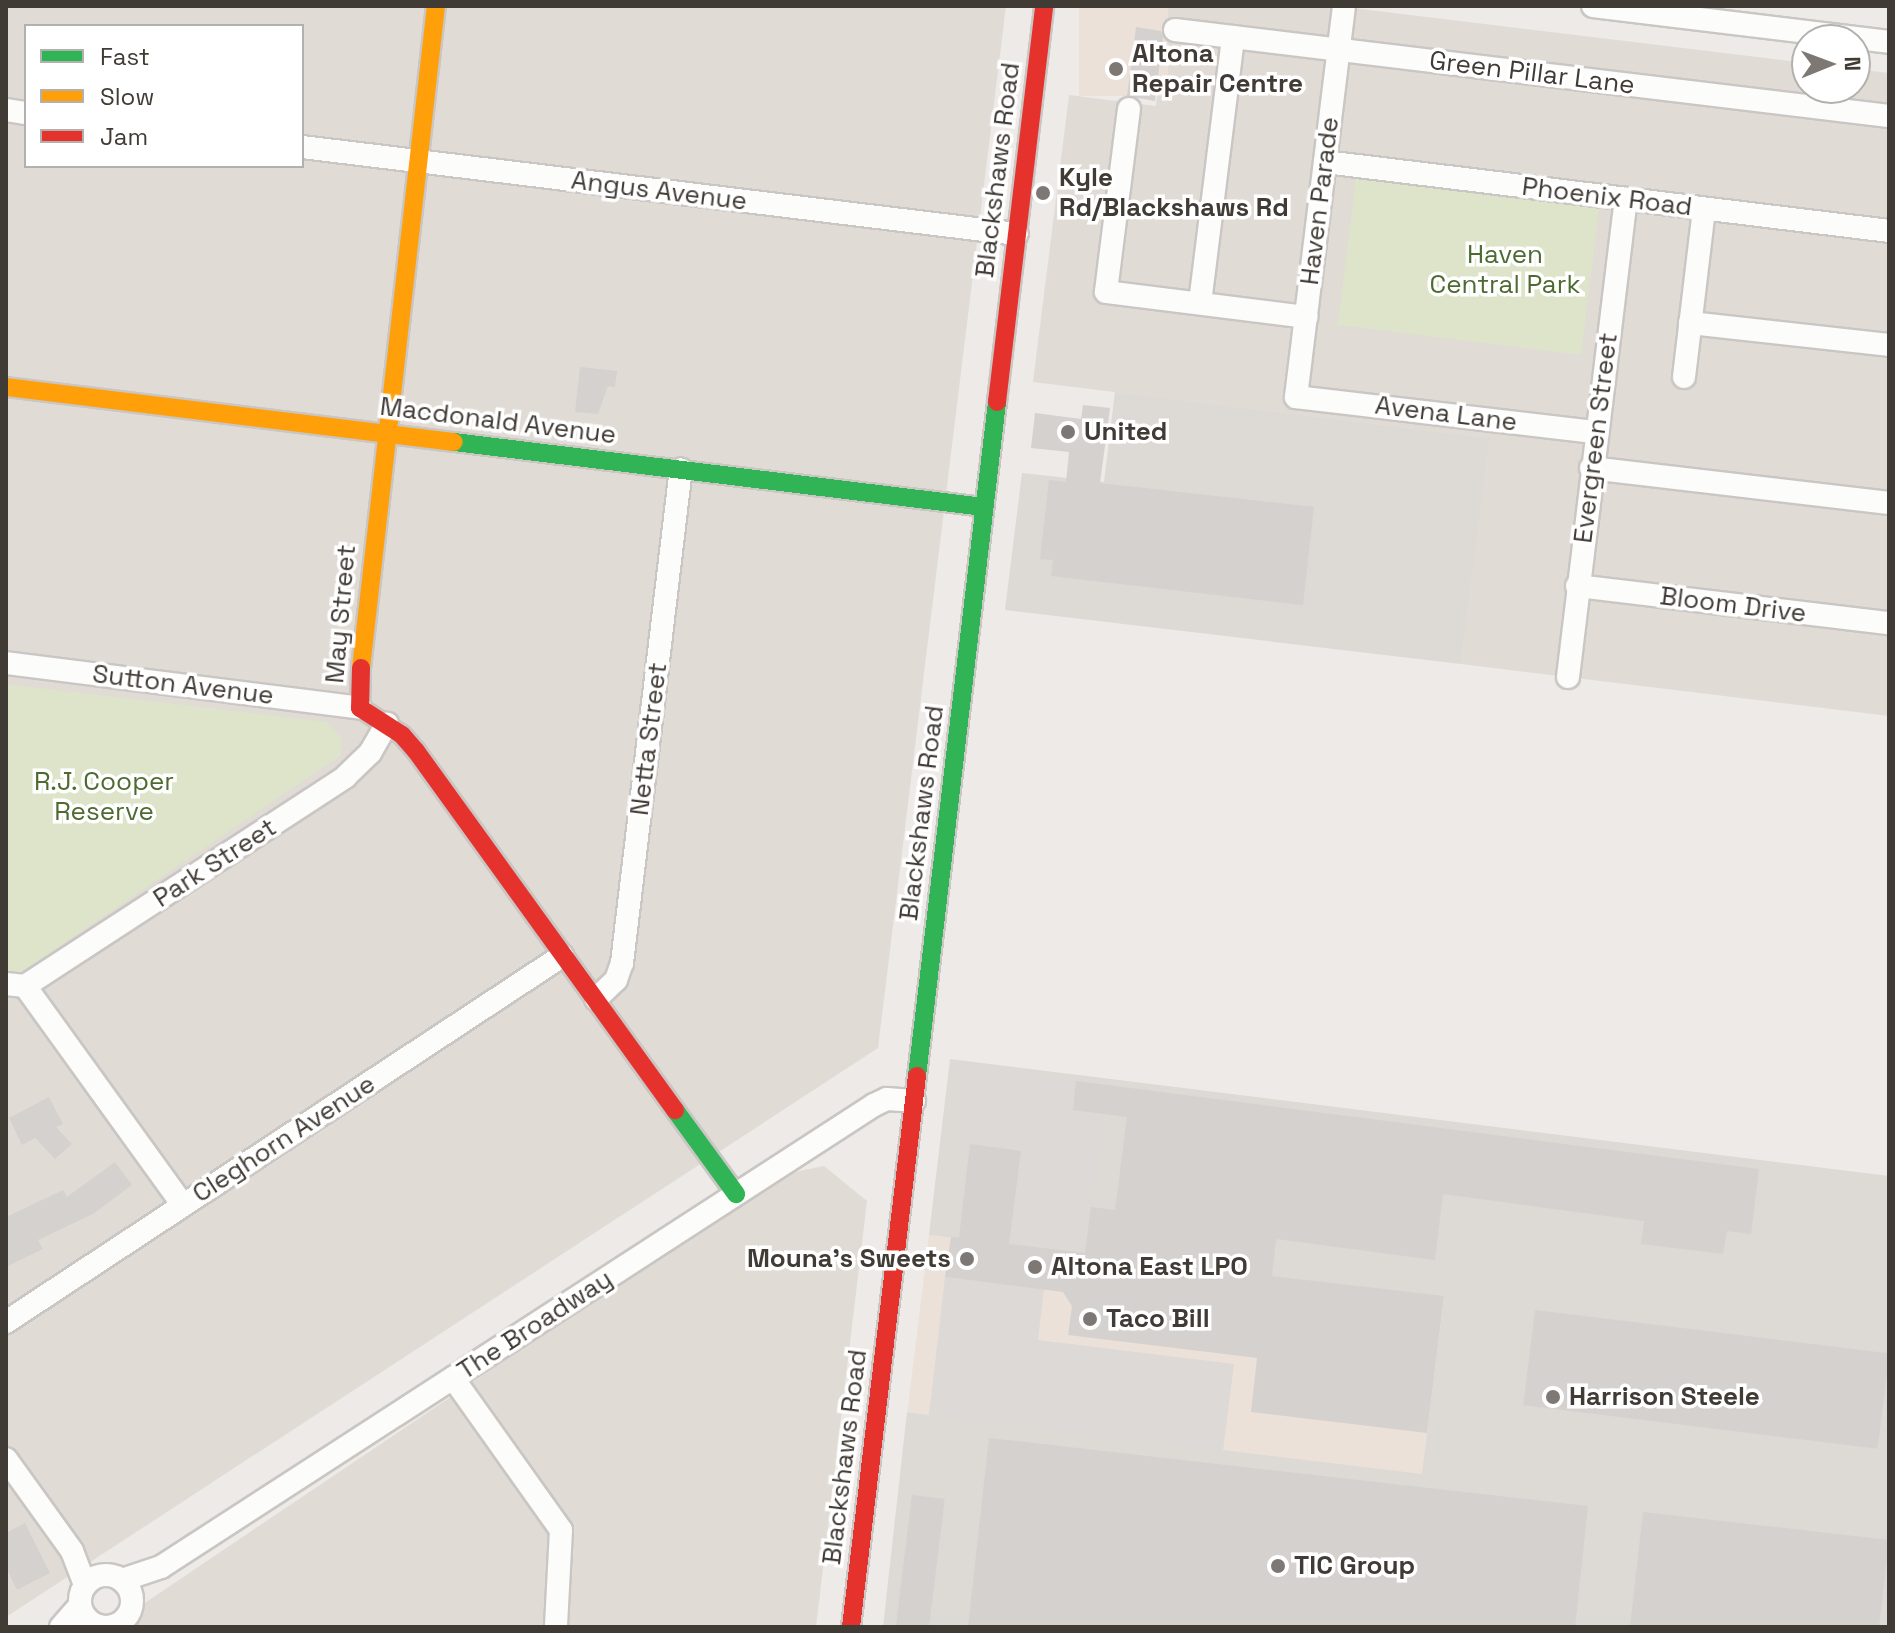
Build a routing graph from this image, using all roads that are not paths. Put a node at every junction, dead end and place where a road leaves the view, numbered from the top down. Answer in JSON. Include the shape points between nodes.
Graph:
{"nodes":[{"id":1,"x":436,"y":6,"type":"edge"},
{"id":2,"x":1044,"y":6,"type":"edge"},
{"id":3,"x":1344,"y":6,"type":"edge"},
{"id":4,"x":1593,"y":6,"type":"edge"},
{"id":5,"x":1175,"y":30,"type":"dead end"},
{"id":6,"x":1233,"y":37,"type":"junction"},
{"id":7,"x":1889,"y":42,"type":"edge"},
{"id":8,"x":1339,"y":50,"type":"junction"},
{"id":9,"x":1129,"y":109,"type":"dead end"},
{"id":10,"x":1889,"y":116,"type":"edge"},
{"id":11,"x":304,"y":147,"type":"edge"},
{"id":12,"x":417,"y":162,"type":"junction"},
{"id":13,"x":1325,"y":162,"type":"junction"},
{"id":14,"x":1626,"y":199,"type":"junction"},
{"id":15,"x":1704,"y":209,"type":"junction"},
{"id":16,"x":1889,"y":231,"type":"edge"},
{"id":17,"x":1017,"y":234,"type":"junction"},
{"id":18,"x":1200,"y":303,"type":"junction"},
{"id":19,"x":1306,"y":317,"type":"junction"},
{"id":20,"x":1690,"y":323,"type":"junction"},
{"id":21,"x":1889,"y":345,"type":"edge"},
{"id":22,"x":1684,"y":377,"type":"dead end"},
{"id":23,"x":6,"y":387,"type":"edge"},
{"id":24,"x":1296,"y":397,"type":"joint"},
{"id":25,"x":1596,"y":432,"type":"junction"},
{"id":26,"x":385,"y":433,"type":"junction"},
{"id":27,"x":1591,"y":468,"type":"junction"},
{"id":28,"x":681,"y":470,"type":"junction"},
{"id":29,"x":1889,"y":503,"type":"edge"},
{"id":30,"x":984,"y":507,"type":"junction"},
{"id":31,"x":1577,"y":586,"type":"junction"},
{"id":32,"x":1889,"y":623,"type":"edge"},
{"id":33,"x":6,"y":663,"type":"edge"},
{"id":34,"x":1568,"y":677,"type":"dead end"},
{"id":35,"x":360,"y":708,"type":"junction"},
{"id":36,"x":387,"y":723,"type":"junction"},
{"id":37,"x":562,"y":956,"type":"junction"},
{"id":38,"x":16,"y":985,"type":"edge"},
{"id":39,"x":596,"y":999,"type":"junction"},
{"id":40,"x":914,"y":1101,"type":"junction"},
{"id":41,"x":736,"y":1194,"type":"junction"},
{"id":42,"x":183,"y":1205,"type":"junction"},
{"id":43,"x":6,"y":1322,"type":"edge"},
{"id":44,"x":453,"y":1378,"type":"junction"},
{"id":45,"x":6,"y":1459,"type":"edge"},
{"id":46,"x":161,"y":1567,"type":"junction"},
{"id":47,"x":97,"y":1586,"type":"junction"},
{"id":48,"x":132,"y":1603,"type":"junction"},
{"id":49,"x":96,"y":1626,"type":"edge"},
{"id":50,"x":61,"y":1627,"type":"edge"},
{"id":51,"x":556,"y":1627,"type":"edge"},
{"id":52,"x":851,"y":1627,"type":"edge"}],
"edges":[{"from":1,"to":12,"type":"street","name":"May Street"},
{"from":2,"to":17,"type":"street","name":"Blackshaws Road"},
{"from":3,"to":8,"type":"street","name":"Haven Parade"},
{"from":4,"to":7,"type":"street"},
{"from":5,"to":6,"type":"street","name":"Green Pillar Lane"},
{"from":6,"to":8,"type":"street","name":"Green Pillar Lane"},
{"from":6,"to":18,"type":"street"},
{"from":8,"to":10,"type":"street","name":"Green Pillar Lane"},
{"from":8,"to":13,"type":"street","name":"Haven Parade"},
{"from":9,"to":18,"type":"street","via":[[1106,292]]},
{"from":11,"to":12,"type":"street","name":"Angus Avenue"},
{"from":12,"to":17,"type":"street","name":"Angus Avenue"},
{"from":12,"to":26,"type":"street","name":"May Street"},
{"from":13,"to":14,"type":"street","name":"Phoenix Road"},
{"from":13,"to":19,"type":"street","name":"Haven Parade"},
{"from":14,"to":15,"type":"street","name":"Phoenix Road"},
{"from":14,"to":25,"type":"street","name":"Evergreen Street"},
{"from":15,"to":16,"type":"street","name":"Phoenix Road"},
{"from":15,"to":20,"type":"street"},
{"from":17,"to":30,"type":"street","name":"Blackshaws Road"},
{"from":18,"to":19,"type":"street"},
{"from":19,"to":24,"type":"street","name":"Haven Parade"},
{"from":20,"to":21,"type":"street"},
{"from":20,"to":22,"type":"street"},
{"from":23,"to":26,"type":"street","name":"Macdonald Avenue"},
{"from":24,"to":25,"type":"street","name":"Avena Lane"},
{"from":25,"to":27,"type":"street","name":"Evergreen Street"},
{"from":26,"to":28,"type":"street","name":"Macdonald Avenue"},
{"from":26,"to":35,"type":"street","name":"May Street","via":[[358,680]]},
{"from":27,"to":29,"type":"street"},
{"from":27,"to":31,"type":"street","name":"Evergreen Street"},
{"from":28,"to":30,"type":"street","name":"Macdonald Avenue"},
{"from":28,"to":39,"type":"street","name":"Netta Street","via":[[622,963],[616,980]]},
{"from":30,"to":40,"type":"street","name":"Blackshaws Road"},
{"from":31,"to":32,"type":"street","name":"Bloom Drive"},
{"from":31,"to":34,"type":"street","name":"Evergreen Street"},
{"from":33,"to":35,"type":"street","name":"Sutton Avenue"},
{"from":35,"to":36,"type":"street","name":"May Street"},
{"from":36,"to":37,"type":"street","name":"May Street","via":[[418,754]]},
{"from":36,"to":38,"type":"street","name":"Park Street","via":[[370,753],[345,777]]},
{"from":37,"to":39,"type":"street","name":"May Street"},
{"from":37,"to":42,"type":"street","name":"Cleghorn Avenue"},
{"from":38,"to":42,"type":"street"},
{"from":39,"to":41,"type":"street","name":"May Street"},
{"from":40,"to":41,"type":"street","name":"The Broadway","via":[[887,1099],[874,1105]]},
{"from":40,"to":52,"type":"street","name":"Blackshaws Road"},
{"from":41,"to":44,"type":"street","name":"The Broadway"},
{"from":42,"to":43,"type":"street","name":"Cleghorn Avenue"},
{"from":44,"to":46,"type":"street","name":"The Broadway"},
{"from":44,"to":51,"type":"street","via":[[561,1530]]},
{"from":45,"to":47,"type":"street"},
{"from":46,"to":47,"type":"street","name":"The Broadway"},
{"from":46,"to":48,"type":"street","name":"The Broadway"},
{"from":47,"to":48,"type":"street"},
{"from":47,"to":49,"type":"street"},
{"from":47,"to":50,"type":"street"},
{"from":48,"to":49,"type":"street","name":"The Broadway","via":[[120,1622]]}]}
